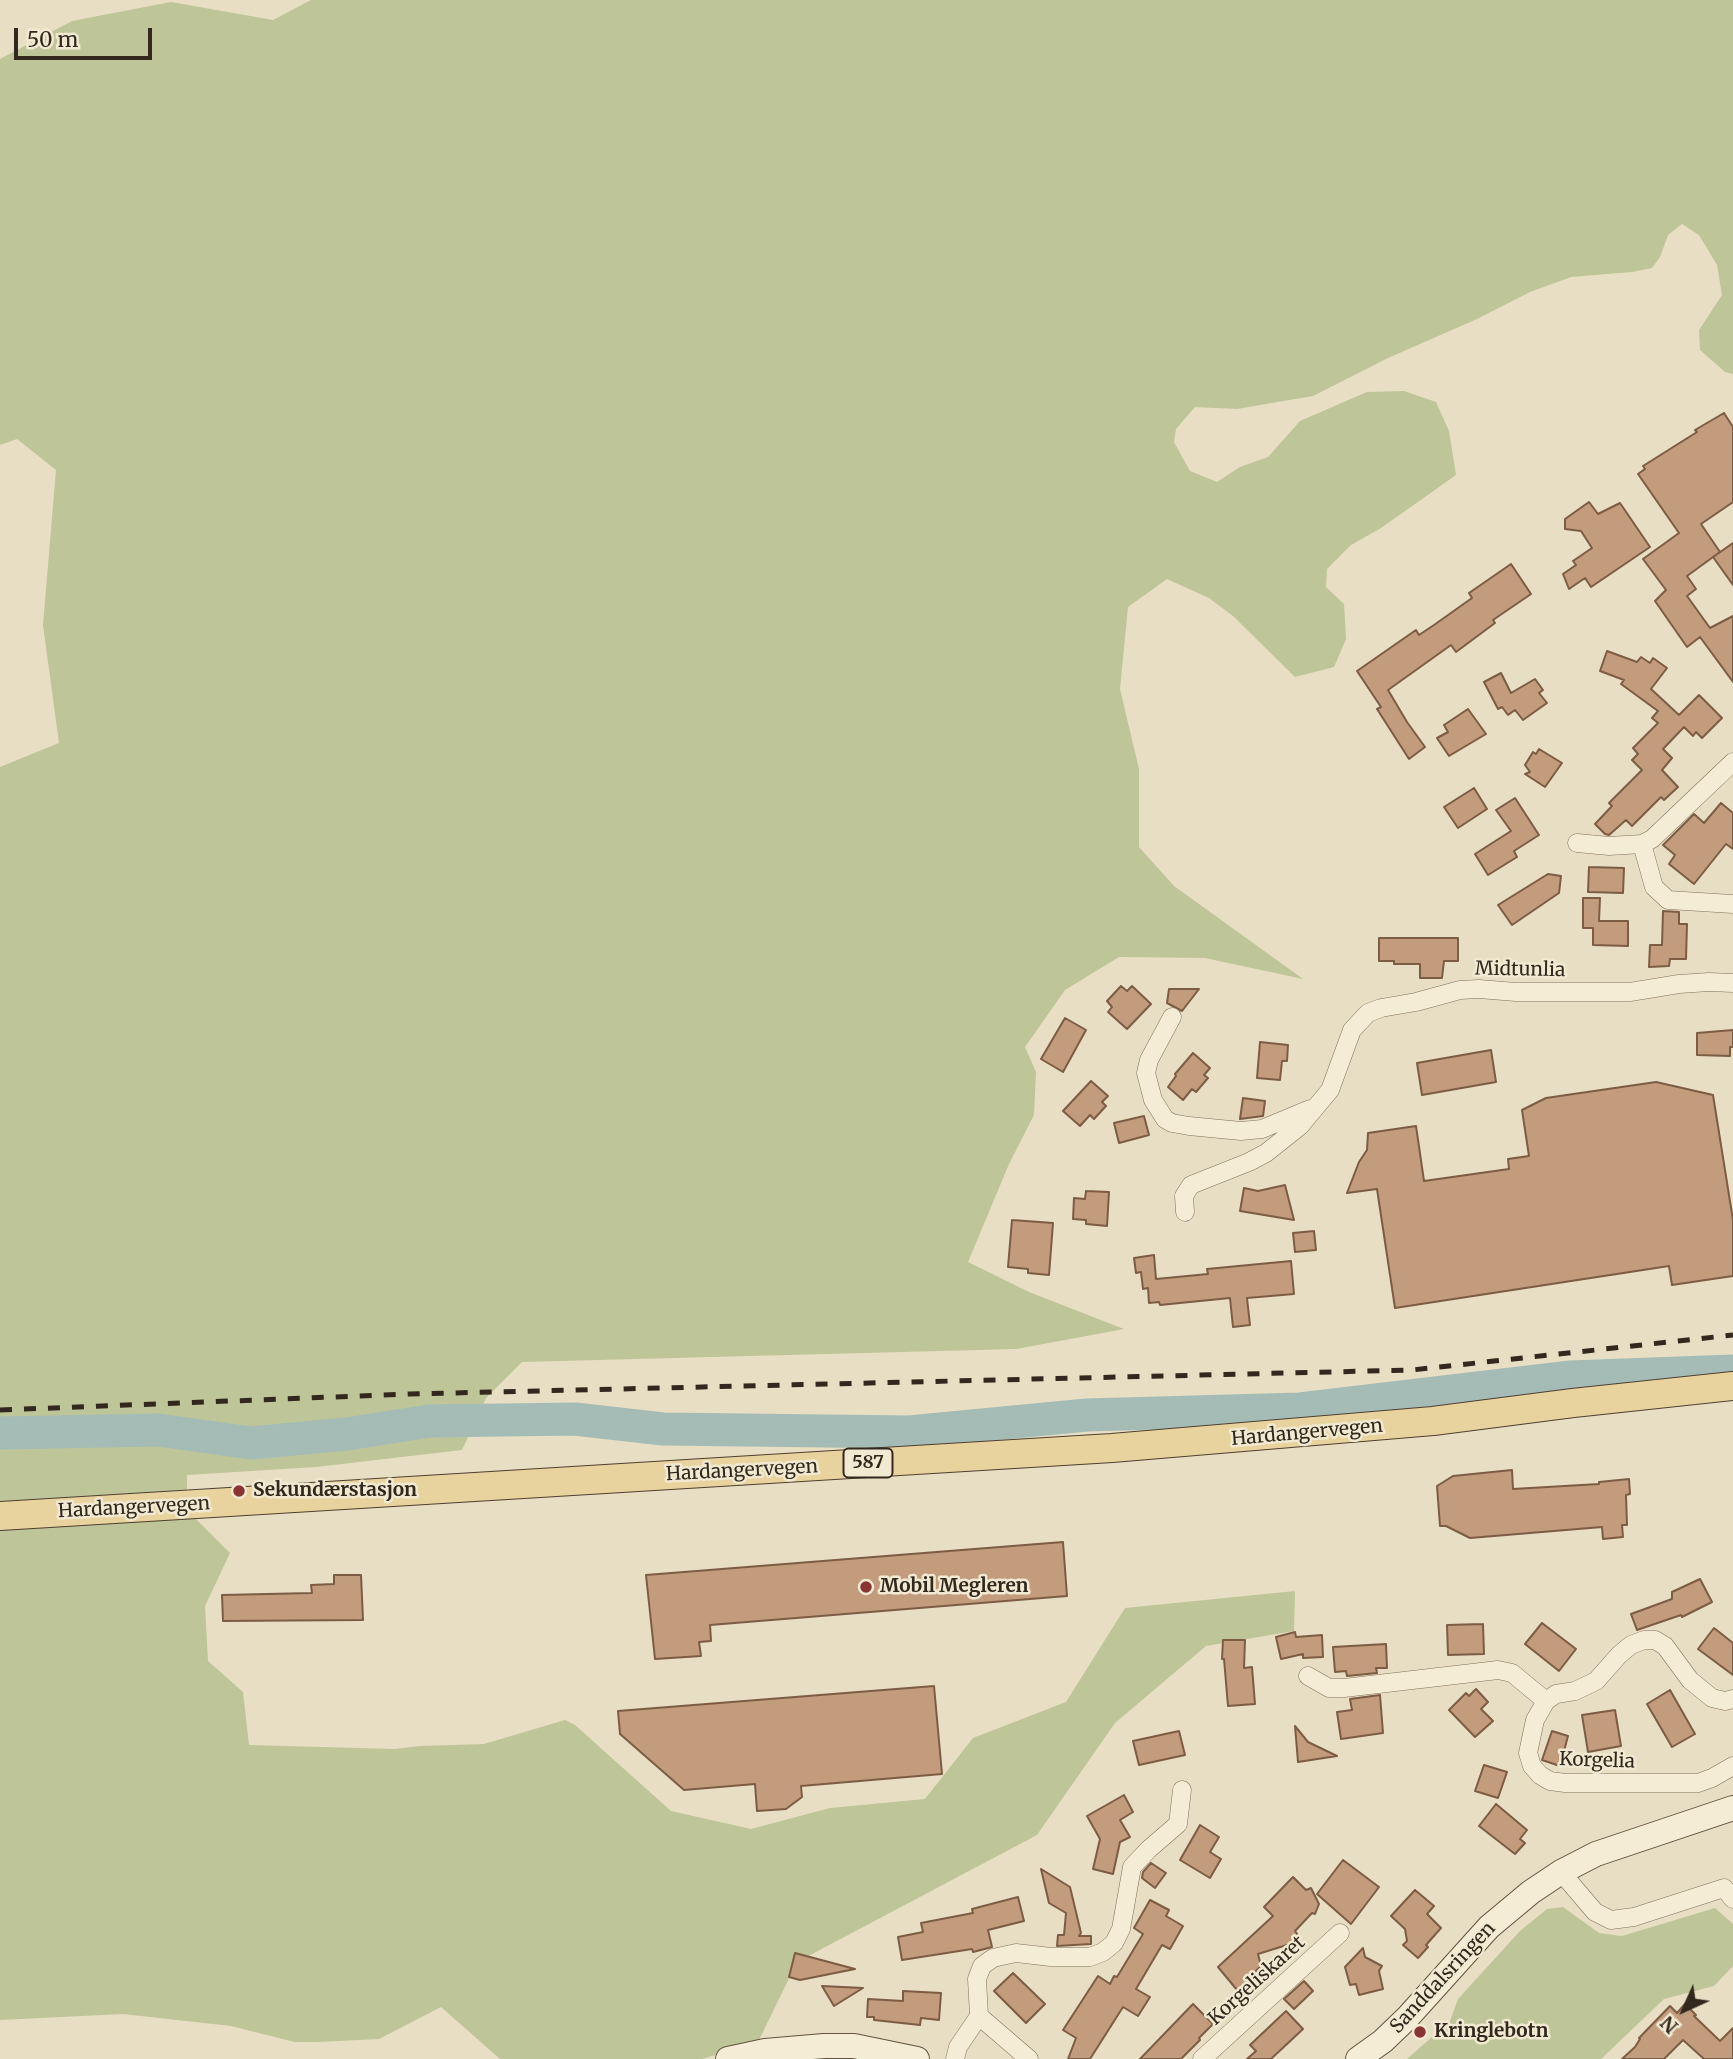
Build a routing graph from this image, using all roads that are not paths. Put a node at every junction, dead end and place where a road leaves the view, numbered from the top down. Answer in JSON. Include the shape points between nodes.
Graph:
{"nodes":[{"id":1,"x":1733,"y":762,"type":"edge"},
{"id":2,"x":1577,"y":843,"type":"dead end"},
{"id":3,"x":1642,"y":844,"type":"junction"},
{"id":4,"x":1733,"y":904,"type":"edge"},
{"id":5,"x":1733,"y":983,"type":"edge"},
{"id":6,"x":1172,"y":1017,"type":"dead end"},
{"id":7,"x":1322,"y":1102,"type":"junction"},
{"id":8,"x":1185,"y":1212,"type":"dead end"},
{"id":9,"x":1733,"y":1386,"type":"edge"},
{"id":10,"x":0,"y":1516,"type":"edge"},
{"id":11,"x":1308,"y":1676,"type":"dead end"},
{"id":12,"x":1733,"y":1699,"type":"edge"},
{"id":13,"x":1546,"y":1700,"type":"junction"},
{"id":14,"x":1733,"y":1766,"type":"edge"},
{"id":15,"x":1182,"y":1790,"type":"dead end"},
{"id":16,"x":1733,"y":1808,"type":"edge"},
{"id":17,"x":1561,"y":1872,"type":"junction"},
{"id":18,"x":1730,"y":1890,"type":"edge"},
{"id":19,"x":1340,"y":1933,"type":"dead end"},
{"id":20,"x":979,"y":2016,"type":"junction"},
{"id":21,"x":729,"y":2059,"type":"edge"},
{"id":22,"x":917,"y":2059,"type":"edge"},
{"id":23,"x":955,"y":2059,"type":"edge"},
{"id":24,"x":1029,"y":2059,"type":"edge"},
{"id":25,"x":1202,"y":2059,"type":"edge"},
{"id":26,"x":1359,"y":2059,"type":"edge"}],
"edges":[{"from":1,"to":3,"type":"street","via":[[1664,829]]},
{"from":2,"to":3,"type":"street"},
{"from":3,"to":4,"type":"street","via":[[1654,887],[1668,900]]},
{"from":5,"to":7,"type":"street","name":"Midtunlia","via":[[1679,984],[1630,992],[1460,990],[1381,1007],[1352,1030]]},
{"from":6,"to":7,"type":"street","via":[[1146,1073],[1161,1112],[1172,1122],[1241,1131],[1262,1129]]},
{"from":7,"to":8,"type":"street","name":"Midtunlia","via":[[1266,1153],[1191,1185],[1184,1196]]},
{"from":9,"to":10,"type":"main road","name":"Hardangervegen","number":"587","via":[[1394,1425],[1112,1448]]},
{"from":11,"to":13,"type":"street","via":[[1329,1688],[1344,1688],[1498,1670],[1512,1673]]},
{"from":12,"to":13,"type":"street","via":[[1712,1698],[1690,1680],[1665,1646],[1644,1640],[1625,1650],[1596,1681]]},
{"from":13,"to":14,"type":"street","name":"Korgelia","via":[[1535,1720],[1528,1753],[1532,1766],[1550,1781],[1698,1783]]},
{"from":15,"to":20,"type":"street","via":[[1178,1824],[1132,1867],[1121,1929],[1114,1943],[1090,1957],[1016,1953],[993,1958],[982,1966],[976,1979]]},
{"from":16,"to":17,"type":"main road","name":"Sanddalsringen","via":[[1596,1854]]},
{"from":17,"to":18,"type":"street","via":[[1595,1912],[1611,1920]]},
{"from":17,"to":26,"type":"main road","name":"Sanddalsringen","via":[[1489,1927],[1407,2018]]},
{"from":19,"to":25,"type":"street","name":"Korgeliskaret"},
{"from":20,"to":23,"type":"street"},
{"from":20,"to":24,"type":"street"},
{"from":21,"to":22,"type":"main road","via":[[796,2047],[854,2046]]}]}
